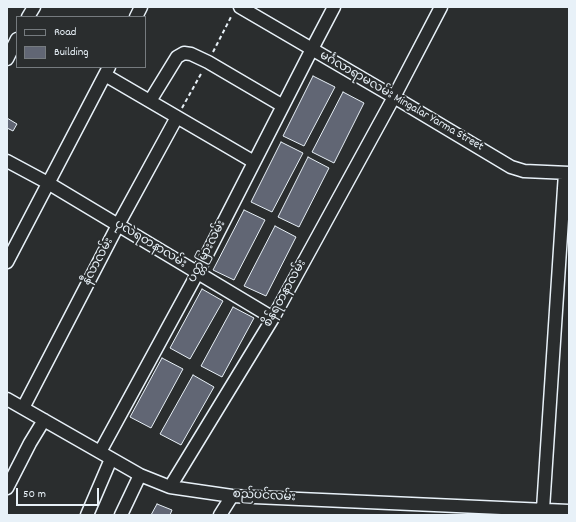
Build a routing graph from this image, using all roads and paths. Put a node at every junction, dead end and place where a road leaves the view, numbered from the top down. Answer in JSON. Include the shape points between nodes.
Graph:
{"nodes":[{"id":1,"x":34,"y":7,"type":"edge"},
{"id":2,"x":141,"y":7,"type":"edge"},
{"id":3,"x":240,"y":7,"type":"edge"},
{"id":4,"x":334,"y":7,"type":"edge"},
{"id":5,"x":441,"y":7,"type":"edge"},
{"id":6,"x":29,"y":16,"type":"edge"},
{"id":7,"x":136,"y":16,"type":"edge"},
{"id":8,"x":16,"y":41,"type":"edge"},
{"id":9,"x":312,"y":50,"type":"junction"},
{"id":10,"x":7,"y":58,"type":"edge"},
{"id":11,"x":107,"y":71,"type":"edge"},
{"id":12,"x":394,"y":97,"type":"junction"},
{"id":13,"x":150,"y":101,"type":"junction"},
{"id":14,"x":283,"y":106,"type":"junction"},
{"id":15,"x":178,"y":117,"type":"junction"},
{"id":16,"x":7,"y":161,"type":"edge"},
{"id":17,"x":254,"y":162,"type":"junction"},
{"id":18,"x":567,"y":173,"type":"edge"},
{"id":19,"x":48,"y":183,"type":"junction"},
{"id":20,"x":118,"y":225,"type":"junction"},
{"id":21,"x":7,"y":262,"type":"edge"},
{"id":22,"x":197,"y":274,"type":"junction"},
{"id":23,"x":273,"y":318,"type":"junction"},
{"id":24,"x":7,"y":398,"type":"edge"},
{"id":25,"x":23,"y":408,"type":"junction"},
{"id":26,"x":44,"y":420,"type":"junction"},
{"id":27,"x":100,"y":452,"type":"junction"},
{"id":28,"x":111,"y":459,"type":"junction"},
{"id":29,"x":140,"y":475,"type":"junction"},
{"id":30,"x":170,"y":487,"type":"junction"},
{"id":31,"x":7,"y":488,"type":"edge"},
{"id":32,"x":232,"y":496,"type":"junction"},
{"id":33,"x":543,"y":509,"type":"junction"},
{"id":34,"x":569,"y":511,"type":"edge"},
{"id":35,"x":527,"y":512,"type":"edge"},
{"id":36,"x":87,"y":515,"type":"edge"},
{"id":37,"x":121,"y":515,"type":"edge"},
{"id":38,"x":220,"y":515,"type":"edge"}],
"edges":[{"from":1,"to":6,"type":"street"},
{"from":2,"to":7,"type":"street"},
{"from":3,"to":9,"type":"street","name":"မင်္ဂလာရာမလမ်း Mingalar Yarma Street"},
{"from":4,"to":9,"type":"street","name":"ပတ္တမြားလမ်း"},
{"from":5,"to":12,"type":"street","name":"စိန်ရတနာလမ်း"},
{"from":8,"to":10,"type":"street"},
{"from":9,"to":12,"type":"street","name":"မင်္ဂလာရာမလမ်း Mingalar Yarma Street"},
{"from":9,"to":14,"type":"street","name":"ပတ္တမြားလမ်း"},
{"from":11,"to":13,"type":"street"},
{"from":11,"to":19,"type":"street"},
{"from":12,"to":18,"type":"street","name":"မင်္ဂလာရာမလမ်း Mingalar Yarma Street","via":[[512,167],[524,171]]},
{"from":12,"to":23,"type":"street","name":"စိန်ရတနာလမ်း"},
{"from":13,"to":14,"type":"street","via":[[177,57],[184,53],[208,62]]},
{"from":13,"to":15,"type":"street"},
{"from":14,"to":17,"type":"street","name":"ပတ္တမြားလမ်း"},
{"from":15,"to":17,"type":"street"},
{"from":15,"to":20,"type":"street","name":"နီလာလမ်း"},
{"from":16,"to":19,"type":"street","name":"ပုလဲရတနာလမ်း"},
{"from":17,"to":22,"type":"street","name":"ပတ္တမြားလမ်း"},
{"from":18,"to":33,"type":"street"},
{"from":19,"to":20,"type":"street","name":"ပုလဲရတနာလမ်း"},
{"from":19,"to":21,"type":"street"},
{"from":20,"to":22,"type":"street","name":"ပုလဲရတနာလမ်း"},
{"from":20,"to":25,"type":"street","name":"နီလာလမ်း"},
{"from":22,"to":23,"type":"street","name":"ပုလဲရတနာလမ်း"},
{"from":22,"to":27,"type":"street","name":"ပတ္တမြားလမ်း"},
{"from":23,"to":30,"type":"street","name":"စိန်ရတနာလမ်း"},
{"from":24,"to":25,"type":"street","name":"စည်ပင်လမ်း"},
{"from":25,"to":26,"type":"street","name":"စည်ပင်လမ်း"},
{"from":26,"to":27,"type":"street","name":"စည်ပင်လမ်း"},
{"from":26,"to":31,"type":"street"},
{"from":27,"to":28,"type":"street","name":"စည်ပင်လမ်း"},
{"from":28,"to":29,"type":"street","name":"စည်ပင်လမ်း"},
{"from":28,"to":36,"type":"street"},
{"from":29,"to":30,"type":"street","name":"စည်ပင်လမ်း"},
{"from":29,"to":37,"type":"street"},
{"from":30,"to":32,"type":"street","name":"စည်ပင်လမ်း"},
{"from":32,"to":35,"type":"street","name":"စည်ပင်လမ်း"},
{"from":32,"to":38,"type":"street"},
{"from":33,"to":34,"type":"street","name":"စည်ပင်လမ်း"},
{"from":33,"to":35,"type":"street","name":"စည်ပင်လမ်း"}]}
